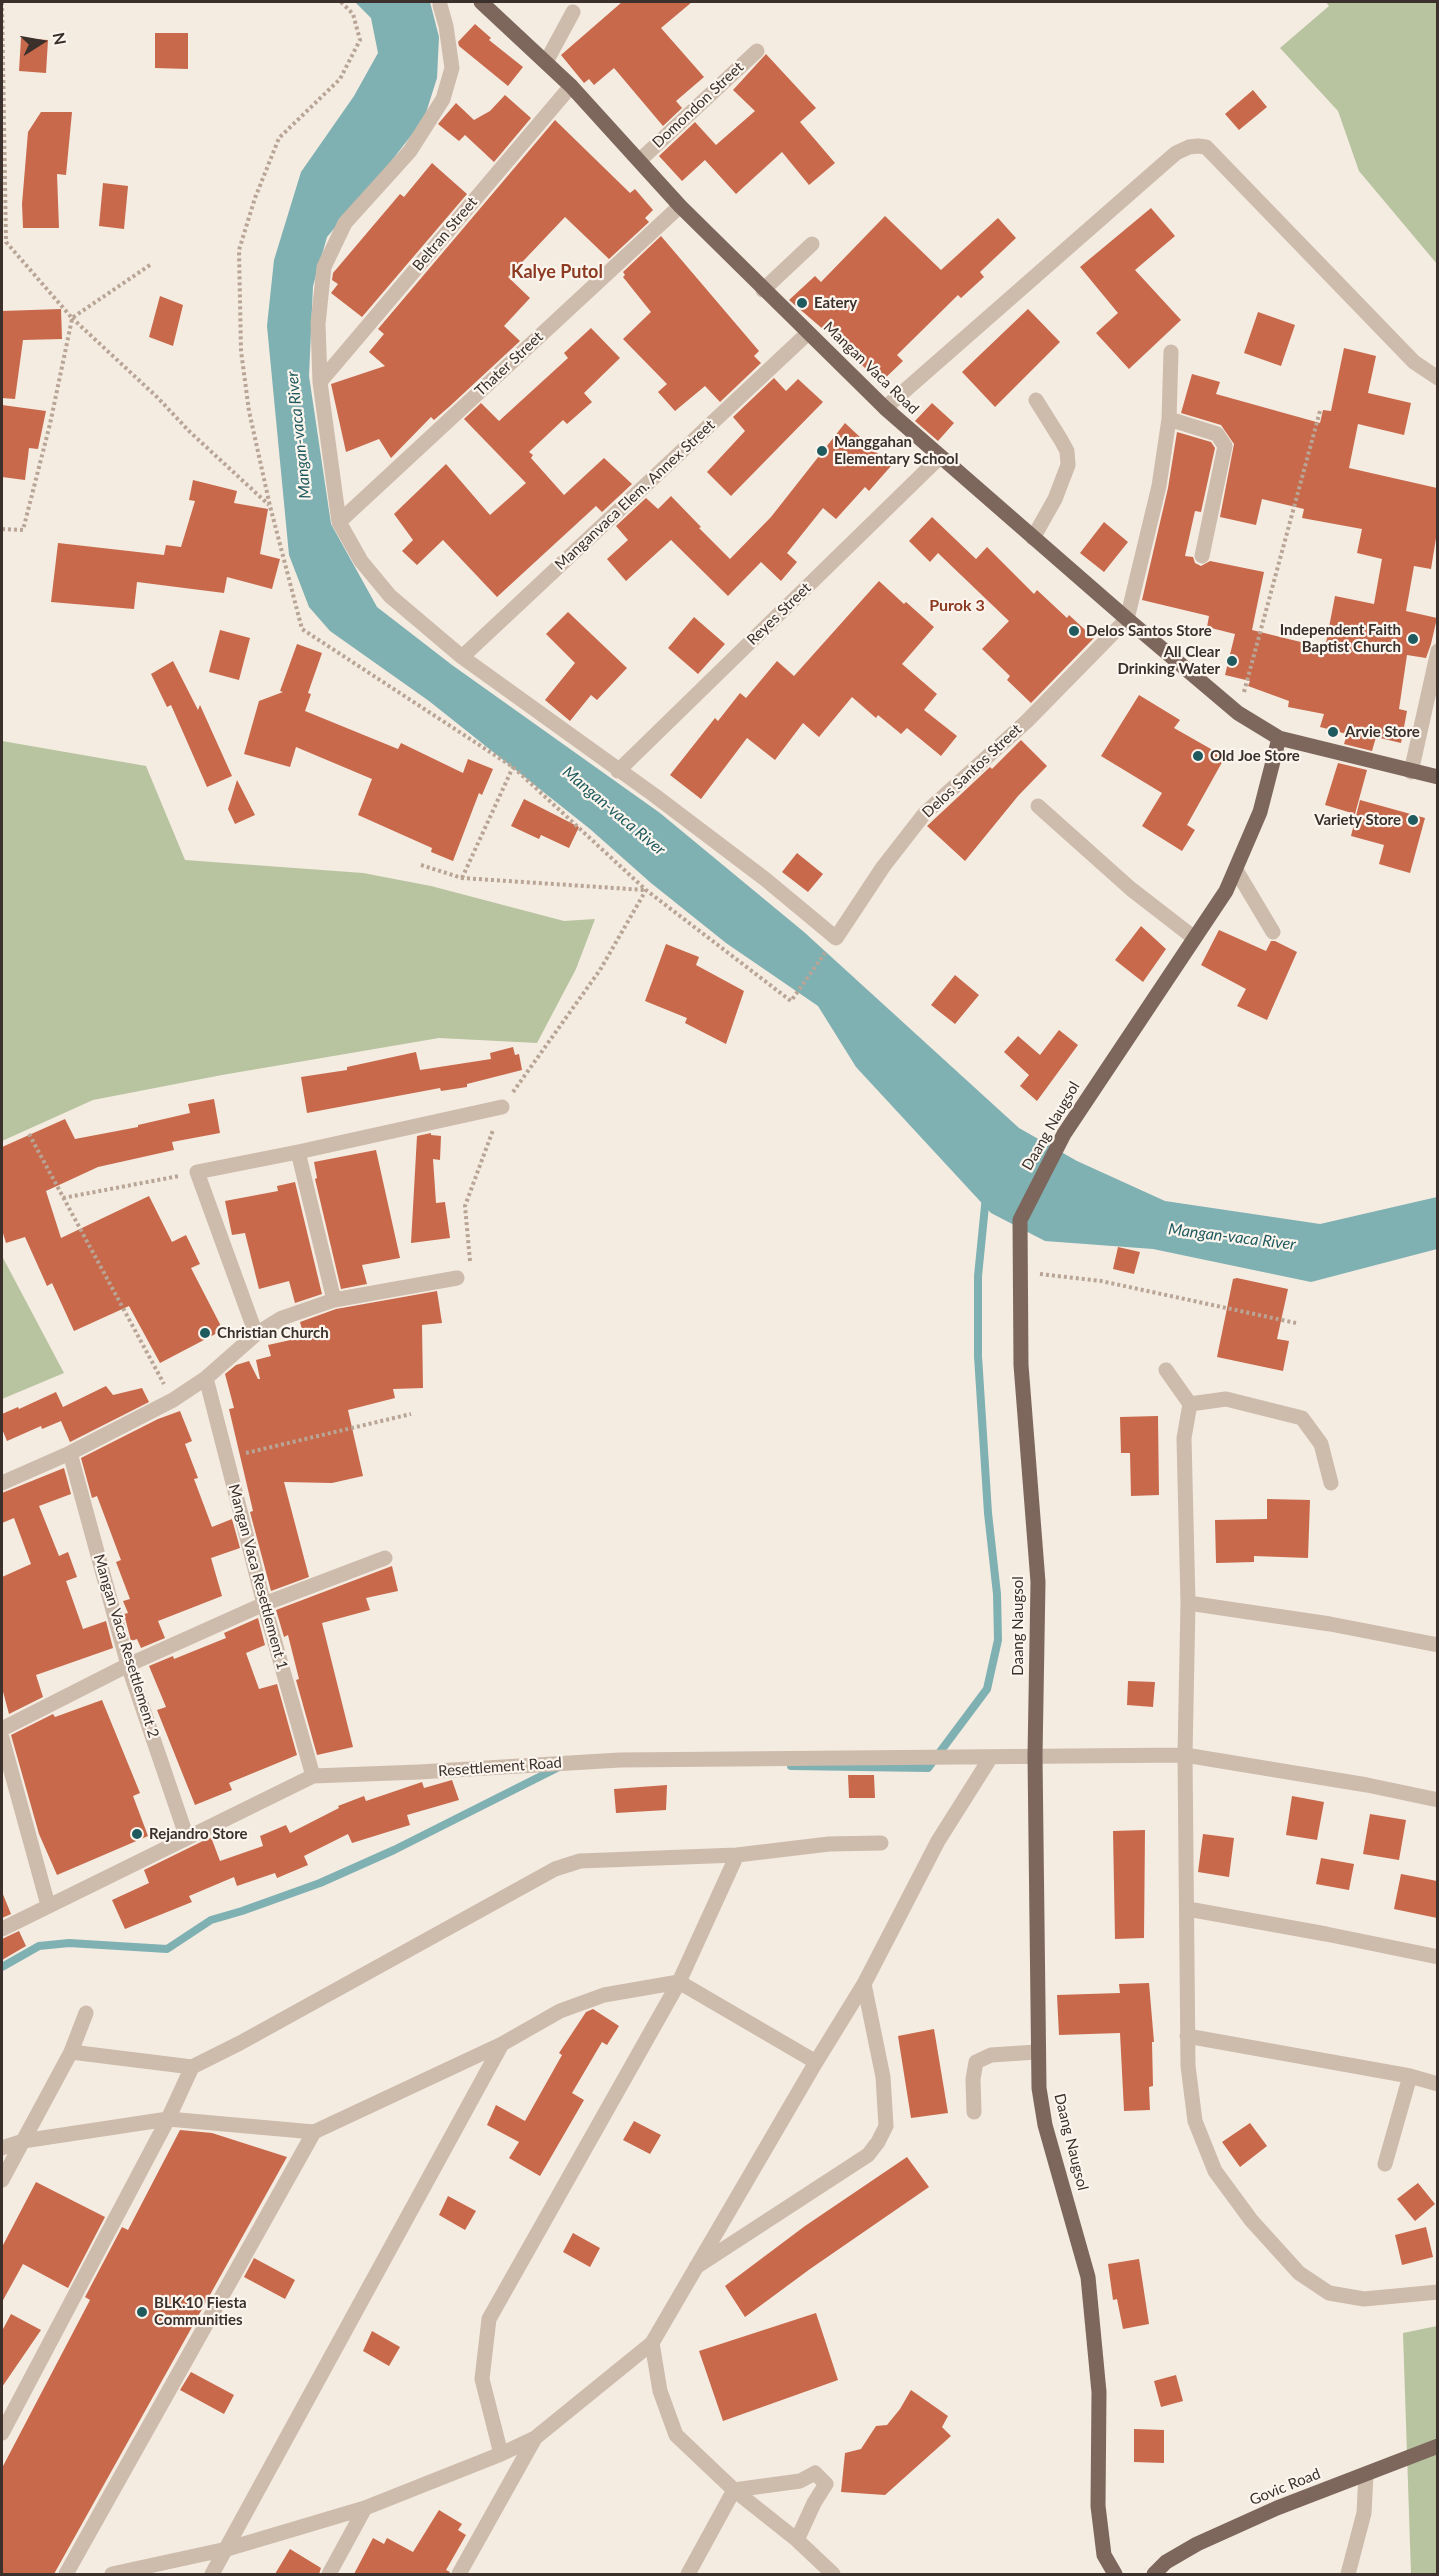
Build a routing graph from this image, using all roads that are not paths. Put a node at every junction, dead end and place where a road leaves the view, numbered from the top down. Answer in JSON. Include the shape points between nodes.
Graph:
{"nodes":[{"id":1,"x":481,"y":2,"type":"edge"},
{"id":2,"x":440,"y":4,"type":"dead end"},
{"id":3,"x":573,"y":12,"type":"dead end"},
{"id":4,"x":757,"y":51,"type":"dead end"},
{"id":5,"x":546,"y":62,"type":"junction"},
{"id":6,"x":571,"y":86,"type":"junction"},
{"id":7,"x":640,"y":160,"type":"junction"},
{"id":8,"x":680,"y":206,"type":"junction"},
{"id":9,"x":812,"y":244,"type":"dead end"},
{"id":10,"x":763,"y":290,"type":"junction"},
{"id":11,"x":808,"y":333,"type":"junction"},
{"id":12,"x":1171,"y":352,"type":"dead end"},
{"id":13,"x":1437,"y":378,"type":"edge"},
{"id":14,"x":320,"y":382,"type":"junction"},
{"id":15,"x":1036,"y":400,"type":"dead end"},
{"id":16,"x":885,"y":408,"type":"junction"},
{"id":17,"x":1169,"y":419,"type":"junction"},
{"id":18,"x":940,"y":457,"type":"junction"},
{"id":19,"x":339,"y":522,"type":"junction"},
{"id":20,"x":1033,"y":538,"type":"junction"},
{"id":21,"x":1202,"y":556,"type":"dead end"},
{"id":22,"x":1127,"y":620,"type":"junction"},
{"id":23,"x":1437,"y":651,"type":"edge"},
{"id":24,"x":462,"y":657,"type":"junction"},
{"id":25,"x":1279,"y":738,"type":"junction"},
{"id":26,"x":618,"y":771,"type":"junction"},
{"id":27,"x":1411,"y":772,"type":"junction"},
{"id":28,"x":1437,"y":777,"type":"edge"},
{"id":29,"x":1038,"y":806,"type":"dead end"},
{"id":30,"x":1236,"y":870,"type":"junction"},
{"id":31,"x":1273,"y":932,"type":"dead end"},
{"id":32,"x":1193,"y":937,"type":"junction"},
{"id":33,"x":502,"y":1107,"type":"road end"},
{"id":34,"x":298,"y":1152,"type":"junction"},
{"id":35,"x":457,"y":1278,"type":"road end"},
{"id":36,"x":334,"y":1300,"type":"junction"},
{"id":37,"x":256,"y":1334,"type":"junction"},
{"id":38,"x":1166,"y":1371,"type":"dead end"},
{"id":39,"x":206,"y":1378,"type":"junction"},
{"id":40,"x":1190,"y":1404,"type":"junction"},
{"id":41,"x":70,"y":1453,"type":"junction"},
{"id":42,"x":2,"y":1483,"type":"edge"},
{"id":43,"x":1331,"y":1484,"type":"dead end"},
{"id":44,"x":385,"y":1558,"type":"dead end"},
{"id":45,"x":1188,"y":1603,"type":"junction"},
{"id":46,"x":264,"y":1604,"type":"junction"},
{"id":47,"x":1437,"y":1645,"type":"edge"},
{"id":48,"x":128,"y":1665,"type":"junction"},
{"id":49,"x":2,"y":1729,"type":"edge"},
{"id":50,"x":2,"y":1738,"type":"edge"},
{"id":51,"x":1185,"y":1755,"type":"junction"},
{"id":52,"x":1035,"y":1756,"type":"junction"},
{"id":53,"x":991,"y":1757,"type":"junction"},
{"id":54,"x":313,"y":1776,"type":"junction"},
{"id":55,"x":1437,"y":1800,"type":"edge"},
{"id":56,"x":188,"y":1838,"type":"junction"},
{"id":57,"x":881,"y":1843,"type":"dead end"},
{"id":58,"x":736,"y":1855,"type":"junction"},
{"id":59,"x":48,"y":1905,"type":"junction"},
{"id":60,"x":1188,"y":1909,"type":"junction"},
{"id":61,"x":2,"y":1929,"type":"edge"},
{"id":62,"x":1437,"y":1957,"type":"edge"},
{"id":63,"x":679,"y":1982,"type":"junction"},
{"id":64,"x":864,"y":1984,"type":"junction"},
{"id":65,"x":86,"y":2013,"type":"dead end"},
{"id":66,"x":1187,"y":2036,"type":"junction"},
{"id":67,"x":502,"y":2044,"type":"junction"},
{"id":68,"x":71,"y":2052,"type":"junction"},
{"id":69,"x":1037,"y":2052,"type":"junction"},
{"id":70,"x":816,"y":2062,"type":"junction"},
{"id":71,"x":192,"y":2067,"type":"junction"},
{"id":72,"x":1410,"y":2076,"type":"junction"},
{"id":73,"x":1437,"y":2084,"type":"edge"},
{"id":74,"x":974,"y":2112,"type":"dead end"},
{"id":75,"x":168,"y":2119,"type":"junction"},
{"id":76,"x":314,"y":2132,"type":"junction"},
{"id":77,"x":23,"y":2142,"type":"junction"},
{"id":78,"x":2,"y":2148,"type":"edge"},
{"id":79,"x":1385,"y":2164,"type":"dead end"},
{"id":80,"x":2,"y":2180,"type":"edge"},
{"id":81,"x":694,"y":2269,"type":"junction"},
{"id":82,"x":1437,"y":2292,"type":"edge"},
{"id":83,"x":652,"y":2343,"type":"junction"},
{"id":84,"x":2,"y":2433,"type":"edge"},
{"id":85,"x":535,"y":2438,"type":"junction"},
{"id":86,"x":1437,"y":2446,"type":"edge"},
{"id":87,"x":501,"y":2454,"type":"junction"},
{"id":88,"x":1366,"y":2474,"type":"junction"},
{"id":89,"x":734,"y":2490,"type":"junction"},
{"id":90,"x":365,"y":2508,"type":"junction"},
{"id":91,"x":797,"y":2540,"type":"junction"},
{"id":92,"x":227,"y":2549,"type":"junction"},
{"id":93,"x":66,"y":2574,"type":"edge"},
{"id":94,"x":112,"y":2574,"type":"edge"},
{"id":95,"x":212,"y":2574,"type":"edge"},
{"id":96,"x":329,"y":2574,"type":"edge"},
{"id":97,"x":459,"y":2574,"type":"edge"},
{"id":98,"x":688,"y":2574,"type":"edge"},
{"id":99,"x":833,"y":2574,"type":"edge"},
{"id":100,"x":1115,"y":2574,"type":"edge"},
{"id":101,"x":1154,"y":2574,"type":"edge"},
{"id":102,"x":1348,"y":2574,"type":"edge"}],
"edges":[{"from":1,"to":5,"type":"main road","name":"Mangan Vaca Road"},
{"from":2,"to":14,"type":"street","via":[[452,68],[443,99],[410,151],[345,223],[324,267],[318,324]]},
{"from":3,"to":5,"type":"street"},
{"from":4,"to":7,"type":"street","name":"Domondon Street"},
{"from":5,"to":6,"type":"main road","name":"Mangan Vaca Road"},
{"from":6,"to":7,"type":"main road","name":"Mangan Vaca Road"},
{"from":6,"to":14,"type":"street","name":"Beltran Street"},
{"from":7,"to":8,"type":"main road","name":"Mangan Vaca Road"},
{"from":8,"to":10,"type":"main road","name":"Mangan Vaca Road"},
{"from":8,"to":19,"type":"street","name":"Thater Street"},
{"from":9,"to":10,"type":"street"},
{"from":10,"to":11,"type":"main road","name":"Mangan Vaca Road"},
{"from":11,"to":16,"type":"main road","name":"Mangan Vaca Road"},
{"from":11,"to":24,"type":"street","name":"Manganvaca Elem. Annex Street"},
{"from":12,"to":17,"type":"street"},
{"from":13,"to":16,"type":"street","via":[[1414,362],[1206,147],[1198,146],[1176,153]]},
{"from":14,"to":19,"type":"street"},
{"from":15,"to":20,"type":"street","via":[[1067,451],[1068,465]]},
{"from":16,"to":18,"type":"main road","name":"Mangan Vaca Road"},
{"from":17,"to":21,"type":"street","via":[[1217,434],[1225,446]]},
{"from":17,"to":22,"type":"street","via":[[1159,486]]},
{"from":18,"to":20,"type":"main road","name":"Mangan Vaca Road"},
{"from":18,"to":26,"type":"street","name":"Reyes Street"},
{"from":19,"to":24,"type":"street","via":[[361,561],[390,596]]},
{"from":20,"to":22,"type":"main road","name":"Mangan Vaca Road"},
{"from":22,"to":25,"type":"main road","name":"Mangan Vaca Road","via":[[1238,713]]},
{"from":22,"to":26,"type":"street","name":"Delos Santos Street","via":[[1027,721],[925,813],[836,938],[755,872]]},
{"from":23,"to":27,"type":"street"},
{"from":24,"to":26,"type":"street"},
{"from":25,"to":27,"type":"main road","name":"Mangan Vaca Road"},
{"from":25,"to":30,"type":"main road","name":"Daang Naugsol","via":[[1260,812]]},
{"from":27,"to":28,"type":"main road","name":"Mangan Vaca Road"},
{"from":29,"to":32,"type":"street","via":[[1131,889]]},
{"from":30,"to":31,"type":"street"},
{"from":30,"to":32,"type":"main road","name":"Daang Naugsol"},
{"from":32,"to":52,"type":"main road","name":"Daang Naugsol","via":[[1064,1134],[1020,1220],[1022,1365],[1038,1582]]},
{"from":33,"to":34,"type":"street"},
{"from":34,"to":36,"type":"street"},
{"from":34,"to":37,"type":"street","via":[[197,1172]]},
{"from":35,"to":36,"type":"street"},
{"from":36,"to":37,"type":"street","via":[[282,1318]]},
{"from":37,"to":39,"type":"street"},
{"from":38,"to":40,"type":"street"},
{"from":39,"to":41,"type":"street","via":[[173,1400]]},
{"from":39,"to":46,"type":"street","name":"Mangan Vaca Resettlement 1"},
{"from":40,"to":43,"type":"street","via":[[1226,1399],[1302,1418],[1321,1444]]},
{"from":40,"to":45,"type":"street","via":[[1184,1438]]},
{"from":41,"to":42,"type":"street"},
{"from":41,"to":48,"type":"street","name":"Mangan Vaca Resettlement 2"},
{"from":44,"to":46,"type":"street"},
{"from":45,"to":47,"type":"street"},
{"from":45,"to":51,"type":"street"},
{"from":46,"to":48,"type":"street"},
{"from":46,"to":54,"type":"street","name":"Mangan Vaca Resettlement 1"},
{"from":48,"to":49,"type":"street"},
{"from":48,"to":56,"type":"street","name":"Mangan Vaca Resettlement 2"},
{"from":50,"to":59,"type":"street"},
{"from":51,"to":52,"type":"street","name":"Resettlement Road"},
{"from":51,"to":55,"type":"street","name":"Resettlement Road"},
{"from":51,"to":60,"type":"street"},
{"from":52,"to":53,"type":"street","name":"Resettlement Road"},
{"from":52,"to":69,"type":"main road","name":"Daang Naugsol"},
{"from":53,"to":54,"type":"street","name":"Resettlement Road","via":[[620,1760]]},
{"from":53,"to":64,"type":"street","via":[[938,1841]]},
{"from":54,"to":56,"type":"street","name":"Resettlement Road"},
{"from":56,"to":59,"type":"street","name":"Resettlement Road"},
{"from":57,"to":58,"type":"street","via":[[829,1844]]},
{"from":58,"to":63,"type":"street"},
{"from":58,"to":71,"type":"street","via":[[580,1861],[555,1869]]},
{"from":59,"to":61,"type":"street","name":"Resettlement Road"},
{"from":60,"to":62,"type":"street"},
{"from":60,"to":66,"type":"street"},
{"from":63,"to":67,"type":"street","via":[[604,1995],[560,2011]]},
{"from":63,"to":70,"type":"street"},
{"from":63,"to":87,"type":"street","via":[[489,2319],[482,2379]]},
{"from":64,"to":70,"type":"street"},
{"from":64,"to":81,"type":"street","via":[[883,2077],[886,2126],[878,2142],[868,2155]]},
{"from":65,"to":68,"type":"street"},
{"from":66,"to":72,"type":"street"},
{"from":66,"to":82,"type":"street","via":[[1195,2121],[1215,2171],[1251,2220],[1299,2273],[1329,2293],[1364,2299]]},
{"from":67,"to":76,"type":"street"},
{"from":67,"to":92,"type":"street"},
{"from":68,"to":71,"type":"street"},
{"from":68,"to":77,"type":"street"},
{"from":69,"to":74,"type":"street","via":[[991,2055],[976,2062]]},
{"from":69,"to":100,"type":"main road","name":"Daang Naugsol","via":[[1045,2125],[1088,2277],[1099,2392],[1098,2506],[1104,2555]]},
{"from":70,"to":81,"type":"street"},
{"from":71,"to":75,"type":"street"},
{"from":72,"to":73,"type":"street"},
{"from":72,"to":79,"type":"street"},
{"from":75,"to":76,"type":"street"},
{"from":75,"to":77,"type":"street"},
{"from":75,"to":84,"type":"street"},
{"from":76,"to":93,"type":"street"},
{"from":77,"to":78,"type":"street"},
{"from":77,"to":80,"type":"street"},
{"from":81,"to":83,"type":"street"},
{"from":83,"to":85,"type":"street"},
{"from":83,"to":89,"type":"street","via":[[660,2391],[676,2435]]},
{"from":85,"to":87,"type":"street"},
{"from":85,"to":97,"type":"street"},
{"from":86,"to":88,"type":"main road","name":"Govic Road"},
{"from":87,"to":90,"type":"street"},
{"from":88,"to":101,"type":"main road","name":"Govic Road","via":[[1197,2544]]},
{"from":88,"to":102,"type":"street","via":[[1364,2513]]},
{"from":89,"to":91,"type":"street"},
{"from":89,"to":91,"type":"street","via":[[800,2481],[815,2473],[826,2484]]},
{"from":89,"to":98,"type":"street"},
{"from":90,"to":92,"type":"street"},
{"from":90,"to":96,"type":"street"},
{"from":91,"to":99,"type":"street"},
{"from":92,"to":94,"type":"street"},
{"from":92,"to":95,"type":"street"}]}
